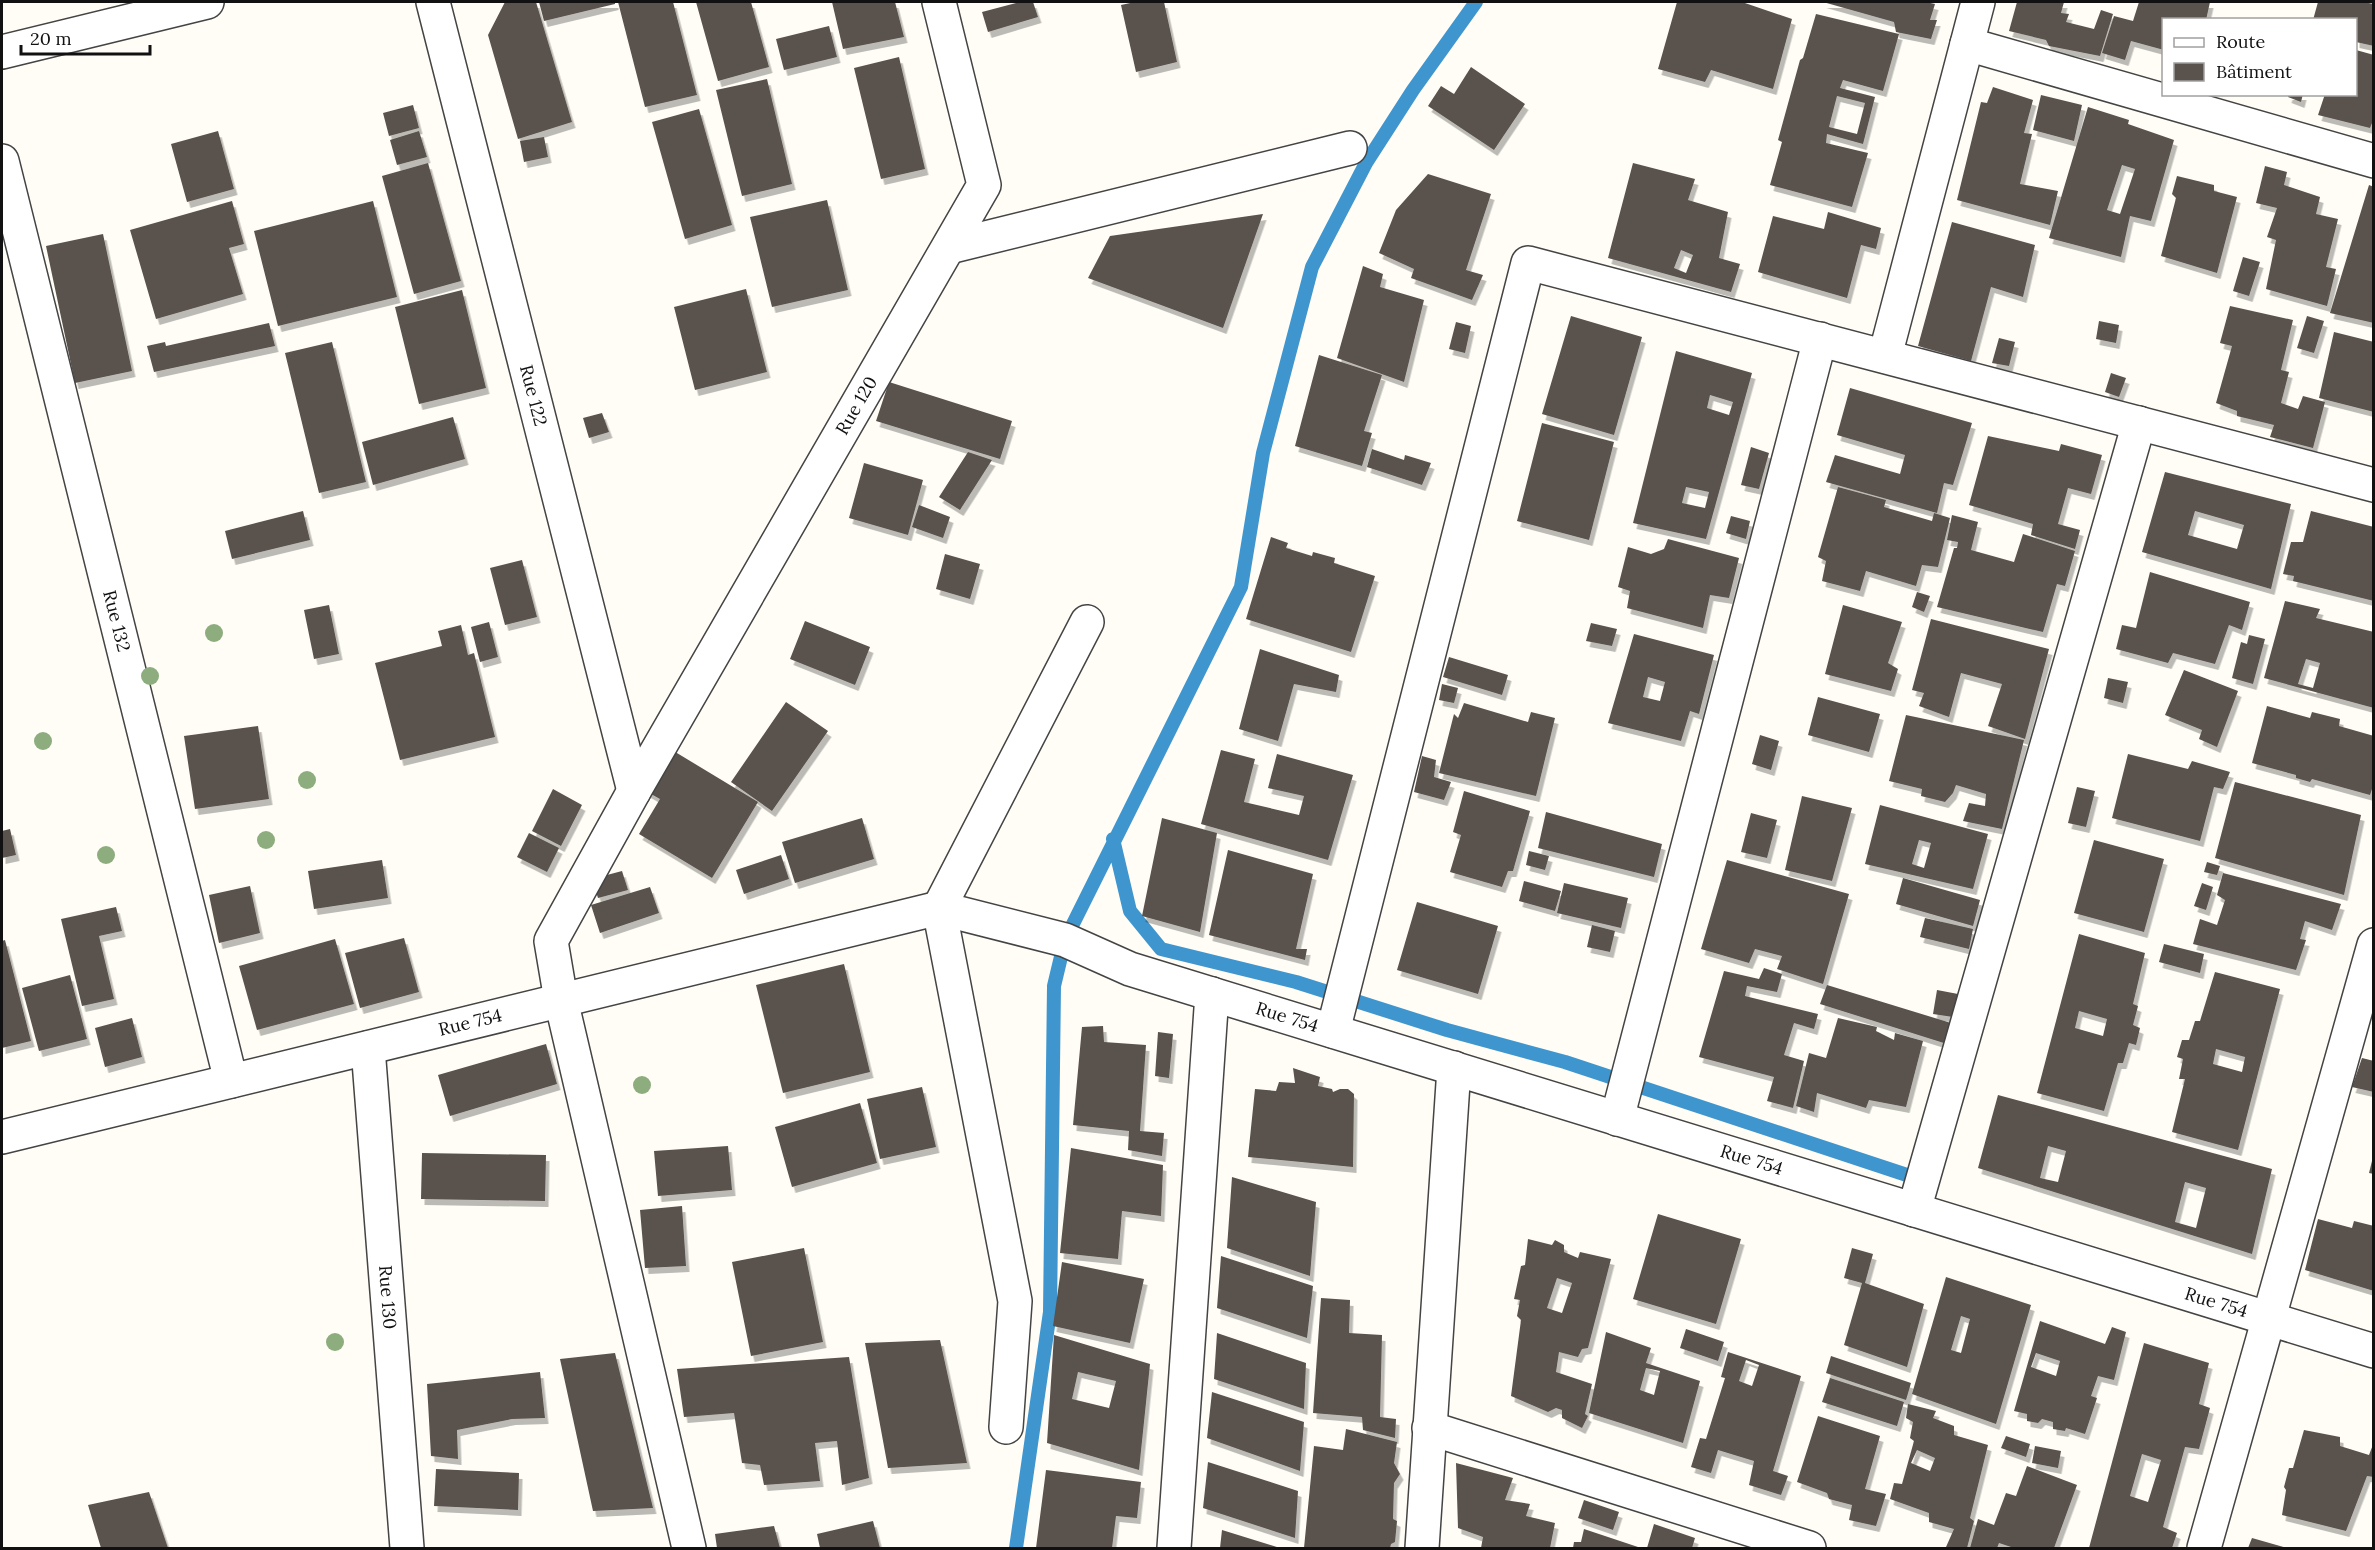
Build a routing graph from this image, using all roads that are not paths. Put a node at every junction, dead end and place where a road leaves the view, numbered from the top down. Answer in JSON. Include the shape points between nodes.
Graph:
{"nodes":[{"id":1,"x":207,"y":2,"type":"edge"},
{"id":2,"x":433,"y":2,"type":"edge"},
{"id":3,"x":939,"y":2,"type":"edge"},
{"id":4,"x":1978,"y":2,"type":"edge"},
{"id":5,"x":1967,"y":44,"type":"junction"},
{"id":6,"x":2,"y":52,"type":"edge"},
{"id":7,"x":1350,"y":148,"type":"dead end"},
{"id":8,"x":2,"y":161,"type":"edge"},
{"id":9,"x":2373,"y":161,"type":"edge"},
{"id":10,"x":949,"y":247,"type":"junction"},
{"id":11,"x":1820,"y":339,"type":"junction"},
{"id":12,"x":1885,"y":356,"type":"junction"},
{"id":13,"x":2139,"y":423,"type":"junction"},
{"id":14,"x":2373,"y":485,"type":"edge"},
{"id":15,"x":1087,"y":622,"type":"dead end"},
{"id":16,"x":634,"y":791,"type":"junction"},
{"id":17,"x":939,"y":908,"type":"junction"},
{"id":18,"x":2373,"y":945,"type":"edge"},
{"id":19,"x":1212,"y":994,"type":"junction"},
{"id":20,"x":561,"y":1000,"type":"junction"},
{"id":21,"x":1333,"y":1031,"type":"junction"},
{"id":22,"x":368,"y":1048,"type":"junction"},
{"id":23,"x":1454,"y":1068,"type":"junction"},
{"id":24,"x":231,"y":1081,"type":"junction"},
{"id":25,"x":1617,"y":1119,"type":"junction"},
{"id":26,"x":2,"y":1137,"type":"edge"},
{"id":27,"x":1914,"y":1210,"type":"junction"},
{"id":28,"x":2269,"y":1319,"type":"junction"},
{"id":29,"x":2373,"y":1351,"type":"edge"},
{"id":30,"x":1006,"y":1427,"type":"dead end"},
{"id":31,"x":1429,"y":1428,"type":"junction"},
{"id":32,"x":407,"y":1548,"type":"edge"},
{"id":33,"x":689,"y":1548,"type":"edge"},
{"id":34,"x":1173,"y":1548,"type":"edge"},
{"id":35,"x":1422,"y":1548,"type":"edge"},
{"id":36,"x":1809,"y":1548,"type":"edge"},
{"id":37,"x":2204,"y":1548,"type":"edge"}],
"edges":[{"from":1,"to":6,"type":"street"},
{"from":2,"to":16,"type":"street","name":"Rue 122"},
{"from":3,"to":10,"type":"street","name":"Rue 120","via":[[984,185]]},
{"from":4,"to":5,"type":"street"},
{"from":5,"to":9,"type":"street"},
{"from":5,"to":12,"type":"street"},
{"from":7,"to":10,"type":"street"},
{"from":8,"to":24,"type":"street","name":"Rue 132"},
{"from":10,"to":16,"type":"street","name":"Rue 120"},
{"from":11,"to":12,"type":"street"},
{"from":11,"to":21,"type":"street","via":[[1528,263]]},
{"from":11,"to":25,"type":"street"},
{"from":12,"to":13,"type":"street"},
{"from":13,"to":14,"type":"street"},
{"from":13,"to":27,"type":"street"},
{"from":15,"to":17,"type":"street"},
{"from":16,"to":20,"type":"street","name":"Rue 120","via":[[551,941]]},
{"from":17,"to":19,"type":"street","name":"Rue 754","via":[[1065,940],[1130,969]]},
{"from":17,"to":20,"type":"street","name":"Rue 754"},
{"from":17,"to":30,"type":"street","via":[[1015,1301]]},
{"from":18,"to":28,"type":"street"},
{"from":19,"to":21,"type":"street","name":"Rue 754"},
{"from":19,"to":34,"type":"street"},
{"from":20,"to":22,"type":"street","name":"Rue 754"},
{"from":20,"to":33,"type":"street","name":"Rue 120"},
{"from":21,"to":23,"type":"street","name":"Rue 754"},
{"from":22,"to":24,"type":"street","name":"Rue 754"},
{"from":22,"to":32,"type":"street","name":"Rue 130"},
{"from":23,"to":25,"type":"street","name":"Rue 754"},
{"from":23,"to":31,"type":"street"},
{"from":24,"to":26,"type":"street","name":"Rue 754"},
{"from":25,"to":27,"type":"street","name":"Rue 754"},
{"from":27,"to":28,"type":"street","name":"Rue 754"},
{"from":28,"to":29,"type":"street","name":"Rue 754"},
{"from":28,"to":37,"type":"street"},
{"from":31,"to":35,"type":"street"},
{"from":31,"to":36,"type":"street"}]}
